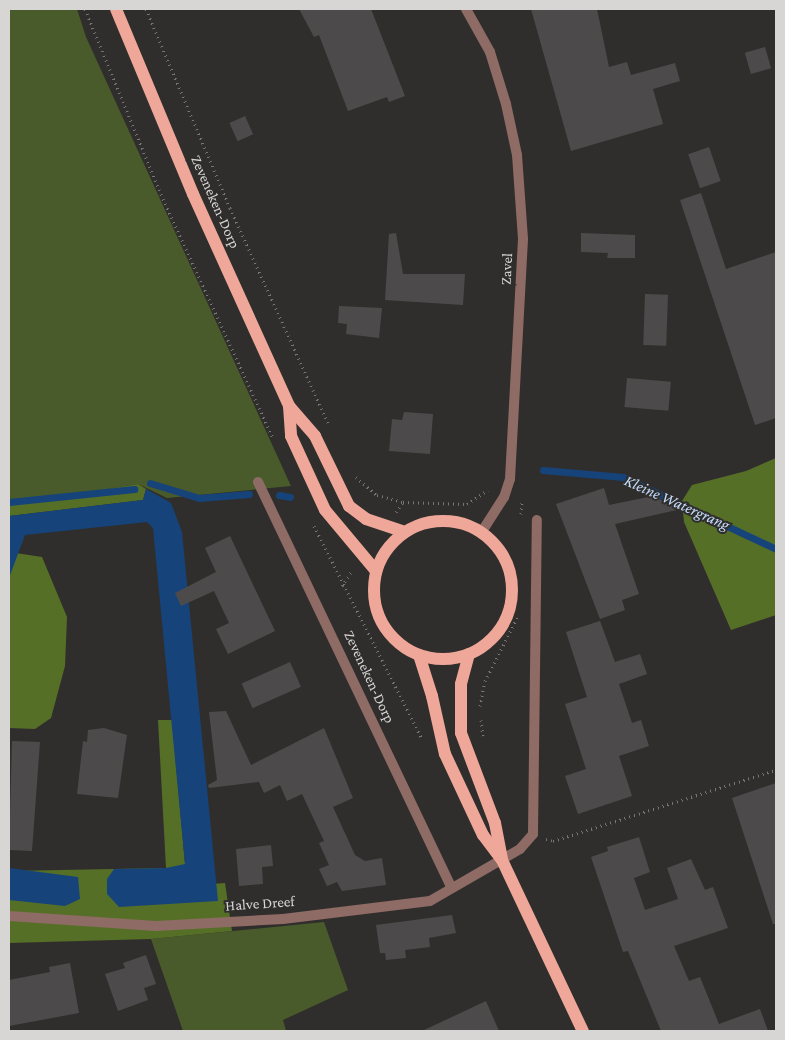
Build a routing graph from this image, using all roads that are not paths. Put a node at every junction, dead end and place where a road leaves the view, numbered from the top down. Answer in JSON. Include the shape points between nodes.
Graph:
{"nodes":[{"id":1,"x":116,"y":9,"type":"edge"},
{"id":2,"x":466,"y":9,"type":"edge"},
{"id":3,"x":289,"y":406,"type":"junction"},
{"id":4,"x":258,"y":482,"type":"dead end"},
{"id":5,"x":537,"y":520,"type":"dead end"},
{"id":6,"x":405,"y":532,"type":"junction"},
{"id":7,"x":481,"y":533,"type":"junction"},
{"id":8,"x":376,"y":571,"type":"junction"},
{"id":9,"x":469,"y":654,"type":"junction"},
{"id":10,"x":419,"y":655,"type":"junction"},
{"id":11,"x":502,"y":860,"type":"junction"},
{"id":12,"x":451,"y":886,"type":"junction"},
{"id":13,"x":9,"y":916,"type":"edge"},
{"id":14,"x":583,"y":1031,"type":"edge"}],
"edges":[{"from":1,"to":3,"type":"main road","name":"Zeveneken-Dorp","via":[[178,160]]},
{"from":2,"to":7,"type":"street","name":"Zavel","via":[[490,52],[506,104],[517,155],[523,239],[510,479],[504,497]]},
{"from":3,"to":6,"type":"main road","name":"Zeveneken-Dorp","via":[[315,436],[349,506],[366,519]]},
{"from":3,"to":8,"type":"main road","name":"Zeveneken-Dorp","via":[[291,436],[325,510]]},
{"from":4,"to":12,"type":"street","name":"Zeveneken-Dorp"},
{"from":5,"to":11,"type":"street","via":[[533,834],[520,849]]},
{"from":6,"to":7,"type":"main road","via":[[435,522],[467,526]]},
{"from":6,"to":8,"type":"main road","via":[[393,543]]},
{"from":7,"to":9,"type":"main road","via":[[505,561],[512,598],[498,632]]},
{"from":8,"to":10,"type":"main road","via":[[375,605],[381,621],[397,641]]},
{"from":9,"to":10,"type":"main road","via":[[452,659]]},
{"from":9,"to":11,"type":"main road","via":[[461,684],[462,734],[495,823]]},
{"from":10,"to":11,"type":"main road","via":[[445,754],[483,835]]},
{"from":11,"to":12,"type":"street","name":"Halve Dreef"},
{"from":11,"to":14,"type":"main road"},
{"from":12,"to":13,"type":"street","name":"Halve Dreef","via":[[430,900],[283,919],[156,926]]}]}
